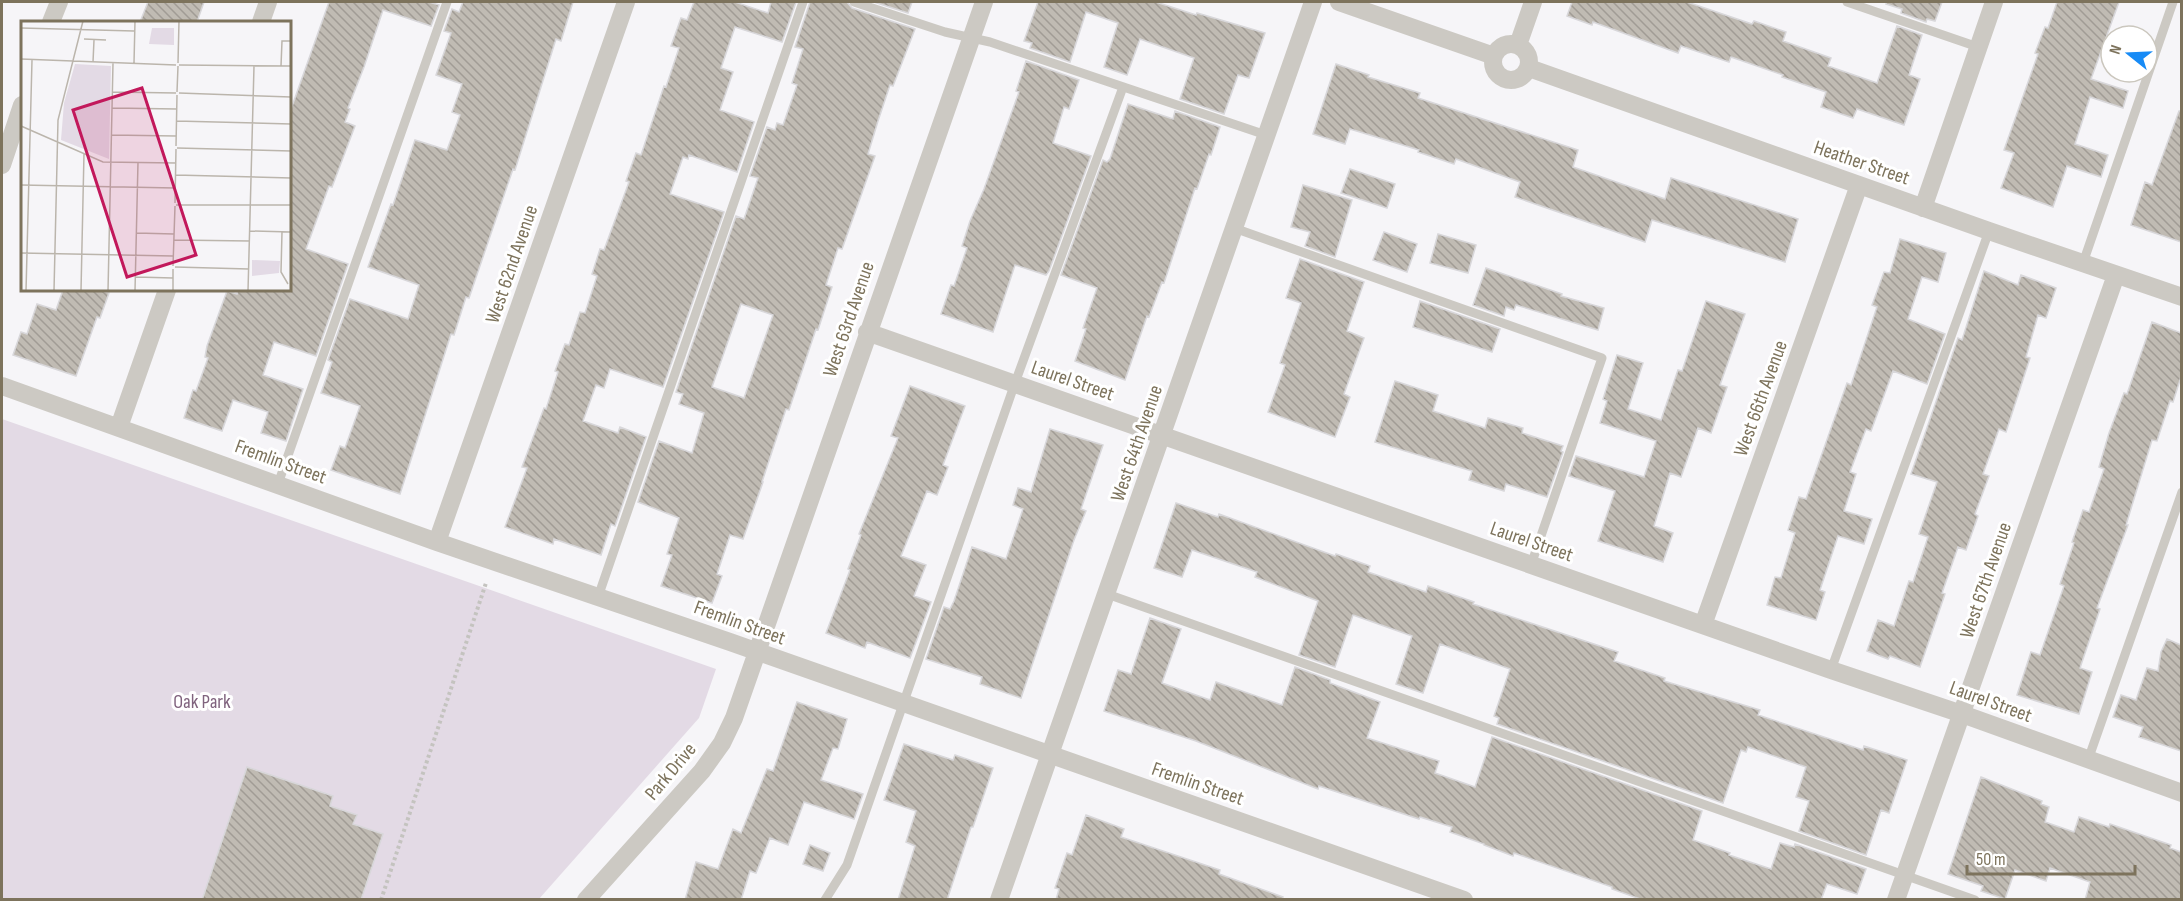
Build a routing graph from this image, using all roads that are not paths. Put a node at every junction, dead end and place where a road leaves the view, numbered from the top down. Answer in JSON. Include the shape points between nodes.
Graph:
{"nodes":[{"id":1,"x":59,"y":2,"type":"edge"},
{"id":2,"x":268,"y":2,"type":"edge"},
{"id":3,"x":447,"y":2,"type":"edge"},
{"id":4,"x":626,"y":2,"type":"edge"},
{"id":5,"x":803,"y":2,"type":"edge"},
{"id":6,"x":854,"y":2,"type":"edge"},
{"id":7,"x":984,"y":2,"type":"edge"},
{"id":8,"x":1313,"y":2,"type":"edge"},
{"id":9,"x":1339,"y":2,"type":"edge"},
{"id":10,"x":1533,"y":2,"type":"edge"},
{"id":11,"x":1847,"y":2,"type":"edge"},
{"id":12,"x":1994,"y":2,"type":"edge"},
{"id":13,"x":2173,"y":2,"type":"edge"},
{"id":14,"x":51,"y":21,"type":"edge"},
{"id":15,"x":261,"y":21,"type":"edge"},
{"id":16,"x":971,"y":38,"type":"junction"},
{"id":17,"x":1518,"y":45,"type":"junction"},
{"id":18,"x":1978,"y":47,"type":"junction"},
{"id":19,"x":1494,"y":56,"type":"junction"},
{"id":20,"x":1528,"y":68,"type":"junction"},
{"id":21,"x":1123,"y":87,"type":"junction"},
{"id":22,"x":21,"y":108,"type":"edge"},
{"id":23,"x":1266,"y":135,"type":"junction"},
{"id":24,"x":2,"y":165,"type":"edge"},
{"id":25,"x":1859,"y":185,"type":"junction"},
{"id":26,"x":1923,"y":207,"type":"junction"},
{"id":27,"x":1234,"y":228,"type":"junction"},
{"id":28,"x":1989,"y":231,"type":"junction"},
{"id":29,"x":2082,"y":263,"type":"junction"},
{"id":30,"x":2116,"y":275,"type":"junction"},
{"id":31,"x":167,"y":291,"type":"edge"},
{"id":32,"x":2181,"y":297,"type":"edge"},
{"id":33,"x":867,"y":332,"type":"junction"},
{"id":34,"x":1015,"y":384,"type":"junction"},
{"id":35,"x":2,"y":386,"type":"edge"},
{"id":36,"x":119,"y":427,"type":"junction"},
{"id":37,"x":1163,"y":435,"type":"junction"},
{"id":38,"x":278,"y":484,"type":"junction"},
{"id":39,"x":2181,"y":492,"type":"edge"},
{"id":40,"x":437,"y":542,"type":"junction"},
{"id":41,"x":1531,"y":565,"type":"junction"},
{"id":42,"x":1107,"y":594,"type":"junction"},
{"id":43,"x":598,"y":597,"type":"junction"},
{"id":44,"x":1703,"y":625,"type":"junction"},
{"id":45,"x":756,"y":652,"type":"junction"},
{"id":46,"x":1831,"y":670,"type":"junction"},
{"id":47,"x":904,"y":704,"type":"junction"},
{"id":48,"x":1962,"y":714,"type":"junction"},
{"id":49,"x":1050,"y":755,"type":"junction"},
{"id":50,"x":2088,"y":760,"type":"junction"},
{"id":51,"x":2181,"y":793,"type":"edge"},
{"id":52,"x":1905,"y":875,"type":"junction"},
{"id":53,"x":586,"y":900,"type":"edge"},
{"id":54,"x":825,"y":900,"type":"edge"},
{"id":55,"x":999,"y":900,"type":"edge"},
{"id":56,"x":1464,"y":900,"type":"edge"},
{"id":57,"x":1896,"y":900,"type":"edge"},
{"id":58,"x":1975,"y":900,"type":"edge"}],
"edges":[{"from":1,"to":14,"type":"street"},
{"from":2,"to":15,"type":"street"},
{"from":3,"to":38,"type":"lane"},
{"from":4,"to":40,"type":"street","name":"West 62nd Avenue"},
{"from":5,"to":43,"type":"lane"},
{"from":6,"to":16,"type":"lane"},
{"from":7,"to":16,"type":"street","name":"West 63rd Avenue"},
{"from":8,"to":23,"type":"street","name":"West 64th Avenue"},
{"from":9,"to":19,"type":"street"},
{"from":10,"to":17,"type":"street"},
{"from":11,"to":18,"type":"lane"},
{"from":12,"to":18,"type":"street"},
{"from":13,"to":29,"type":"lane"},
{"from":16,"to":21,"type":"lane"},
{"from":16,"to":33,"type":"street","name":"West 63rd Avenue"},
{"from":17,"to":19,"type":"street","via":[[1501,46]]},
{"from":17,"to":20,"type":"street","via":[[1527,52]]},
{"from":18,"to":26,"type":"street"},
{"from":19,"to":20,"type":"street","via":[[1495,68],[1509,80],[1520,77]]},
{"from":20,"to":25,"type":"street","name":"Heather Street"},
{"from":21,"to":23,"type":"lane"},
{"from":21,"to":34,"type":"lane"},
{"from":22,"to":24,"type":"street"},
{"from":23,"to":27,"type":"street","name":"West 64th Avenue"},
{"from":25,"to":26,"type":"street","name":"Heather Street"},
{"from":25,"to":44,"type":"street","name":"West 66th Avenue"},
{"from":26,"to":28,"type":"street","name":"Heather Street"},
{"from":27,"to":37,"type":"street","name":"West 64th Avenue"},
{"from":27,"to":41,"type":"lane","via":[[1602,358]]},
{"from":28,"to":29,"type":"street","name":"Heather Street"},
{"from":28,"to":46,"type":"lane"},
{"from":29,"to":30,"type":"street","name":"Heather Street"},
{"from":30,"to":32,"type":"street","name":"Heather Street"},
{"from":30,"to":48,"type":"street","name":"West 67th Avenue"},
{"from":31,"to":36,"type":"street"},
{"from":33,"to":34,"type":"street","name":"Laurel Street"},
{"from":33,"to":45,"type":"street","name":"West 63rd Avenue"},
{"from":34,"to":37,"type":"street","name":"Laurel Street"},
{"from":34,"to":47,"type":"lane"},
{"from":35,"to":36,"type":"street","name":"Fremlin Street"},
{"from":36,"to":38,"type":"street","name":"Fremlin Street"},
{"from":37,"to":41,"type":"street","name":"Laurel Street"},
{"from":37,"to":42,"type":"street","name":"West 64th Avenue"},
{"from":38,"to":40,"type":"street","name":"Fremlin Street"},
{"from":39,"to":50,"type":"lane"},
{"from":40,"to":43,"type":"street","name":"Fremlin Street"},
{"from":41,"to":44,"type":"street","name":"Laurel Street"},
{"from":42,"to":49,"type":"street","name":"West 64th Avenue"},
{"from":42,"to":52,"type":"lane"},
{"from":43,"to":45,"type":"street","name":"Fremlin Street"},
{"from":44,"to":46,"type":"street","name":"Laurel Street"},
{"from":45,"to":47,"type":"street","name":"Fremlin Street"},
{"from":45,"to":53,"type":"street","name":"Park Drive","via":[[722,742],[702,771]]},
{"from":46,"to":48,"type":"street","name":"Laurel Street"},
{"from":47,"to":49,"type":"street","name":"Fremlin Street"},
{"from":47,"to":54,"type":"lane","via":[[847,865]]},
{"from":48,"to":50,"type":"street","name":"Laurel Street"},
{"from":48,"to":52,"type":"street","name":"West 67th Avenue"},
{"from":49,"to":55,"type":"street","name":"West 64th Avenue"},
{"from":49,"to":56,"type":"street","name":"Fremlin Street"},
{"from":50,"to":51,"type":"street","name":"Laurel Street"},
{"from":52,"to":57,"type":"street","name":"West 67th Avenue"},
{"from":52,"to":58,"type":"lane"}]}
